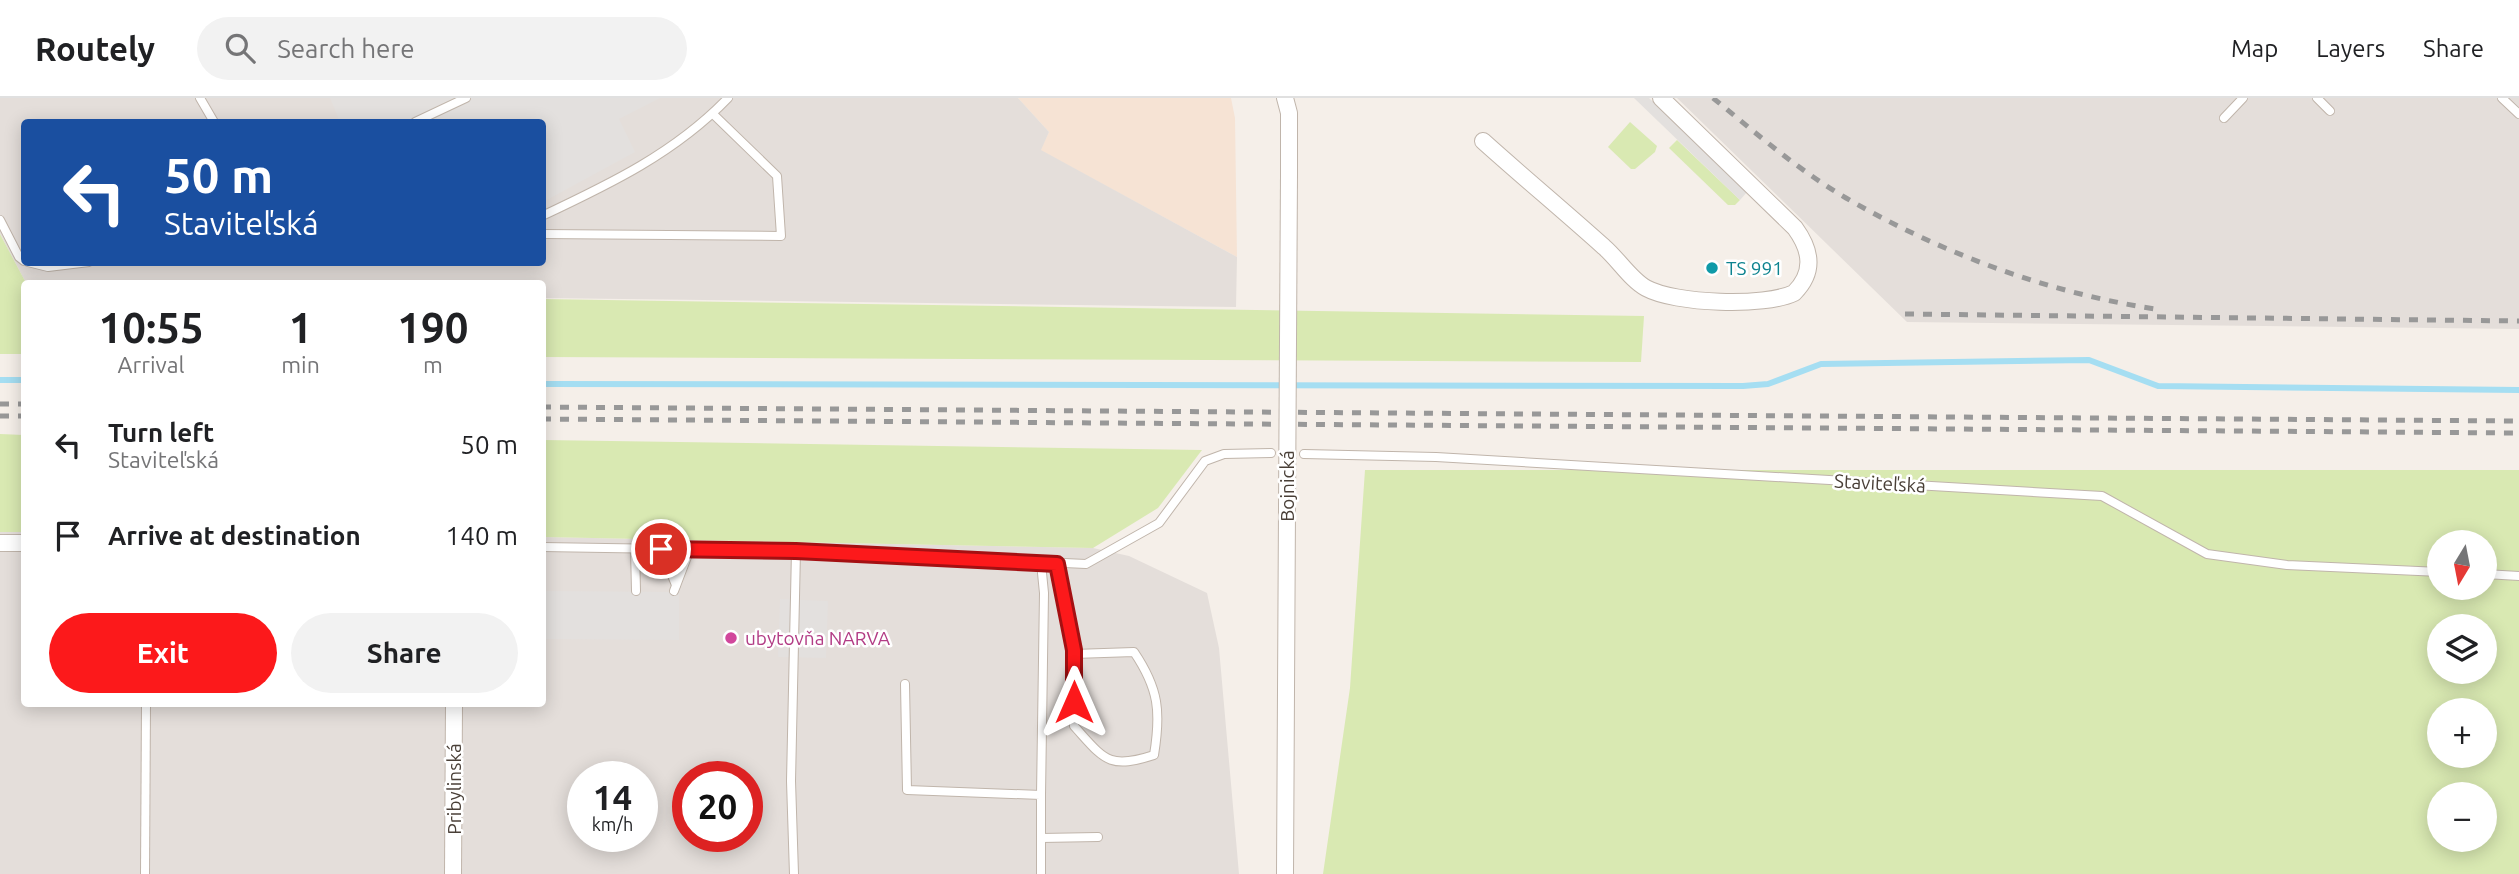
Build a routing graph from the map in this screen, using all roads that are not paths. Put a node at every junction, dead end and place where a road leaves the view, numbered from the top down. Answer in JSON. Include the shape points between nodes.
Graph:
{"nodes":[{"id":1,"x":200,"y":98,"type":"edge"},
{"id":2,"x":467,"y":98,"type":"edge"},
{"id":3,"x":728,"y":98,"type":"edge"},
{"id":4,"x":1285,"y":98,"type":"edge"},
{"id":5,"x":1661,"y":98,"type":"edge"},
{"id":6,"x":2243,"y":98,"type":"edge"},
{"id":7,"x":2317,"y":98,"type":"edge"},
{"id":8,"x":2502,"y":98,"type":"edge"},
{"id":9,"x":2330,"y":111,"type":"dead end"},
{"id":10,"x":713,"y":114,"type":"junction"},
{"id":11,"x":2519,"y":114,"type":"edge"},
{"id":12,"x":2224,"y":118,"type":"dead end"},
{"id":13,"x":212,"y":119,"type":"edge"},
{"id":14,"x":422,"y":119,"type":"edge"},
{"id":15,"x":1483,"y":141,"type":"dead end"},
{"id":16,"x":546,"y":214,"type":"edge"},
{"id":17,"x":0,"y":220,"type":"edge"},
{"id":18,"x":546,"y":234,"type":"edge"},
{"id":19,"x":21,"y":258,"type":"edge"},
{"id":20,"x":1271,"y":453,"type":"dead end"},
{"id":21,"x":1304,"y":454,"type":"dead end"},
{"id":22,"x":0,"y":543,"type":"edge"},
{"id":23,"x":21,"y":543,"type":"edge"},
{"id":24,"x":546,"y":547,"type":"edge"},
{"id":25,"x":635,"y":548,"type":"junction"},
{"id":26,"x":661,"y":549,"type":"junction"},
{"id":27,"x":690,"y":550,"type":"junction"},
{"id":28,"x":796,"y":551,"type":"junction"},
{"id":29,"x":1041,"y":564,"type":"junction"},
{"id":30,"x":1057,"y":564,"type":"junction"},
{"id":31,"x":2427,"y":571,"type":"edge"},
{"id":32,"x":2497,"y":575,"type":"edge"},
{"id":33,"x":2519,"y":576,"type":"edge"},
{"id":34,"x":636,"y":591,"type":"dead end"},
{"id":35,"x":1074,"y":654,"type":"junction"},
{"id":36,"x":905,"y":684,"type":"dead end"},
{"id":37,"x":146,"y":707,"type":"edge"},
{"id":38,"x":454,"y":707,"type":"edge"},
{"id":39,"x":1041,"y":795,"type":"junction"},
{"id":40,"x":1098,"y":837,"type":"dead end"},
{"id":41,"x":1041,"y":838,"type":"junction"},
{"id":42,"x":145,"y":874,"type":"edge"},
{"id":43,"x":453,"y":874,"type":"edge"},
{"id":44,"x":794,"y":874,"type":"edge"},
{"id":45,"x":1041,"y":874,"type":"edge"},
{"id":46,"x":1284,"y":874,"type":"edge"}],
"edges":[{"from":1,"to":13,"type":"lane"},
{"from":2,"to":14,"type":"lane"},
{"from":3,"to":10,"type":"lane"},
{"from":4,"to":46,"type":"street","name":"Bojnická","bridge":true,"via":[[1289,174]]},
{"from":5,"to":15,"type":"street","via":[[1806,242],[1810,259],[1805,278],[1794,293],[1775,299],[1668,296],[1645,288]]},
{"from":6,"to":12,"type":"lane"},
{"from":7,"to":9,"type":"lane"},
{"from":8,"to":11,"type":"lane"},
{"from":10,"to":16,"type":"lane","via":[[639,170]]},
{"from":10,"to":18,"type":"lane","via":[[777,176],[781,236]]},
{"from":17,"to":19,"type":"lane"},
{"from":20,"to":30,"type":"lane","via":[[1205,461],[1159,523],[1086,564]]},
{"from":21,"to":31,"type":"lane","name":"Staviteľská","via":[[1436,457],[2102,496],[2207,554],[2287,565]]},
{"from":22,"to":23,"type":"street"},
{"from":24,"to":25,"type":"lane"},
{"from":25,"to":26,"type":"lane"},
{"from":25,"to":34,"type":"lane"},
{"from":26,"to":27,"type":"lane"},
{"from":26,"to":27,"type":"lane","via":[[675,588]]},
{"from":27,"to":28,"type":"lane"},
{"from":28,"to":29,"type":"lane"},
{"from":28,"to":44,"type":"lane","via":[[791,781]]},
{"from":29,"to":30,"type":"lane"},
{"from":29,"to":39,"type":"lane"},
{"from":30,"to":35,"type":"lane"},
{"from":32,"to":33,"type":"lane"},
{"from":35,"to":35,"type":"lane","via":[[1074,726],[1103,758],[1128,763],[1154,754],[1160,717],[1148,673],[1134,652]]},
{"from":36,"to":39,"type":"lane","via":[[907,790]]},
{"from":37,"to":42,"type":"lane"},
{"from":38,"to":43,"type":"street","name":"Pribylinská"},
{"from":39,"to":41,"type":"lane"},
{"from":40,"to":41,"type":"lane"},
{"from":41,"to":45,"type":"lane"}]}
